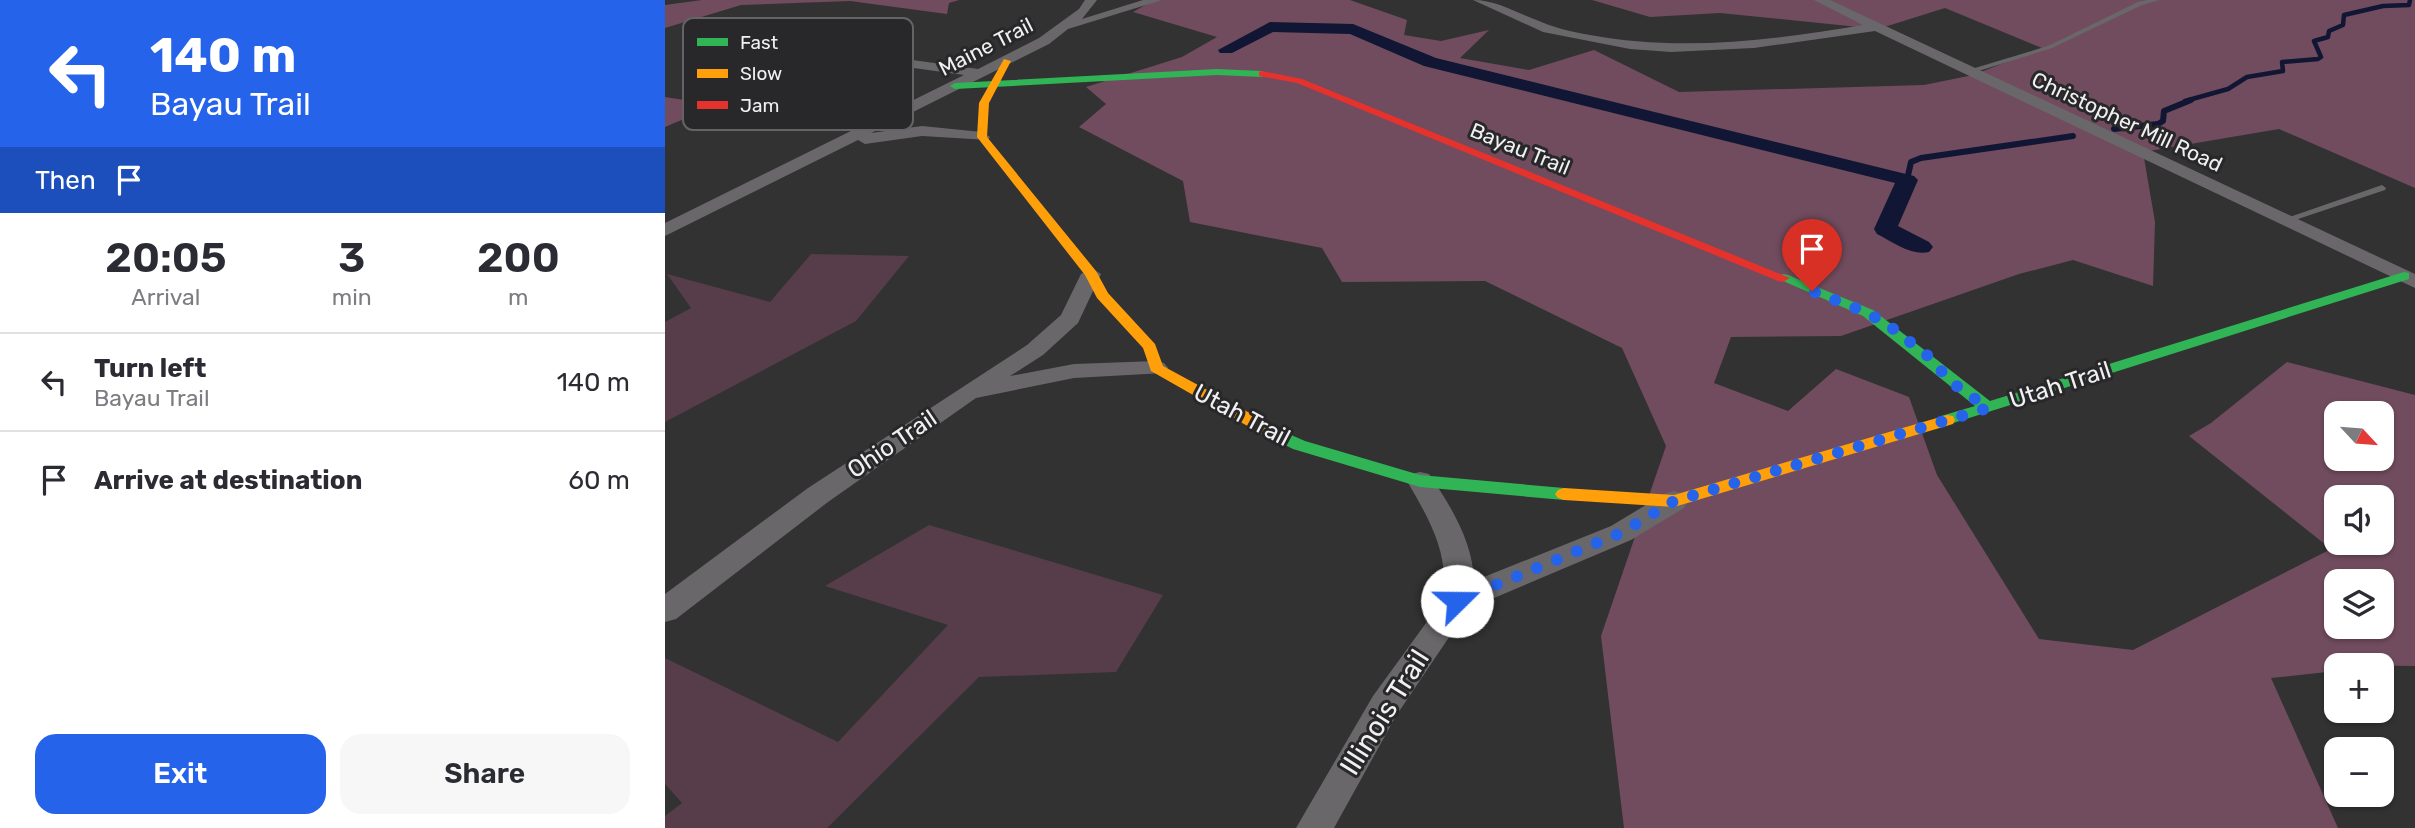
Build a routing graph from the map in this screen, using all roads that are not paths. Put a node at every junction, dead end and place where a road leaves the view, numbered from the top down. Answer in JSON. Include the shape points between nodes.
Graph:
{"nodes":[{"id":1,"x":1091,"y":0,"type":"edge"},
{"id":2,"x":1156,"y":0,"type":"edge"},
{"id":3,"x":1479,"y":0,"type":"edge"},
{"id":4,"x":1821,"y":0,"type":"edge"},
{"id":5,"x":2157,"y":0,"type":"edge"},
{"id":6,"x":1877,"y":27,"type":"junction"},
{"id":7,"x":1065,"y":28,"type":"junction"},
{"id":8,"x":1007,"y":61,"type":"junction"},
{"id":9,"x":913,"y":64,"type":"edge"},
{"id":10,"x":1969,"y":71,"type":"junction"},
{"id":11,"x":979,"y":73,"type":"junction"},
{"id":12,"x":992,"y":85,"type":"junction"},
{"id":13,"x":955,"y":86,"type":"junction"},
{"id":14,"x":913,"y":107,"type":"edge"},
{"id":15,"x":867,"y":130,"type":"edge"},
{"id":16,"x":982,"y":137,"type":"junction"},
{"id":17,"x":837,"y":145,"type":"junction"},
{"id":18,"x":2382,"y":188,"type":"dead end"},
{"id":19,"x":2285,"y":220,"type":"junction"},
{"id":20,"x":665,"y":230,"type":"edge"},
{"id":21,"x":1091,"y":274,"type":"junction"},
{"id":22,"x":2409,"y":279,"type":"edge"},
{"id":23,"x":1156,"y":368,"type":"junction"},
{"id":24,"x":969,"y":392,"type":"junction"},
{"id":25,"x":1988,"y":408,"type":"junction"},
{"id":26,"x":1420,"y":481,"type":"junction"},
{"id":27,"x":1674,"y":501,"type":"junction"},
{"id":28,"x":1457,"y":601,"type":"junction"},
{"id":29,"x":665,"y":610,"type":"edge"},
{"id":30,"x":1314,"y":828,"type":"edge"}],
"edges":[{"from":1,"to":7,"type":"street","name":"Maine Trail"},
{"from":2,"to":7,"type":"street"},
{"from":3,"to":6,"type":"street","via":[[1557,31],[1653,47],[1737,47]]},
{"from":4,"to":6,"type":"street","name":"Christopher Mill Road"},
{"from":5,"to":10,"type":"lane","via":[[2140,3],[2050,47]]},
{"from":6,"to":10,"type":"street","name":"Christopher Mill Road"},
{"from":7,"to":8,"type":"street","name":"Maine Trail"},
{"from":8,"to":11,"type":"street","name":"Maine Trail"},
{"from":8,"to":12,"type":"street"},
{"from":9,"to":11,"type":"street"},
{"from":10,"to":19,"type":"street","name":"Christopher Mill Road"},
{"from":11,"to":13,"type":"street","name":"Maine Trail"},
{"from":12,"to":13,"type":"street"},
{"from":12,"to":16,"type":"street","via":[[983,103]]},
{"from":12,"to":25,"type":"street","name":"Bayau Trail","via":[[1217,72],[1269,74],[1299,81],[1868,313],[1928,356],[1951,382]]},
{"from":13,"to":14,"type":"street","name":"Maine Trail"},
{"from":15,"to":17,"type":"street","name":"Maine Trail"},
{"from":16,"to":17,"type":"street","via":[[922,131]]},
{"from":16,"to":21,"type":"street"},
{"from":17,"to":20,"type":"street","name":"Maine Trail"},
{"from":18,"to":19,"type":"lane"},
{"from":19,"to":22,"type":"street","name":"Christopher Mill Road"},
{"from":21,"to":23,"type":"street","via":[[1102,295],[1150,347]]},
{"from":21,"to":24,"type":"street","via":[[1070,318],[1035,350]]},
{"from":22,"to":25,"type":"street","name":"Utah Trail"},
{"from":23,"to":24,"type":"street","name":"Ohio Trail","via":[[1074,371]]},
{"from":23,"to":26,"type":"street","name":"Utah Trail","via":[[1299,445]]},
{"from":24,"to":29,"type":"street","name":"Ohio Trail","via":[[818,495]]},
{"from":25,"to":27,"type":"street","name":"Utah Trail"},
{"from":26,"to":27,"type":"street","name":"Utah Trail"},
{"from":26,"to":28,"type":"street","via":[[1442,512],[1453,541]]},
{"from":27,"to":28,"type":"street","name":"Utah Trail","via":[[1621,533]]},
{"from":28,"to":30,"type":"street","name":"Illinois Trail","via":[[1409,668]]}]}
